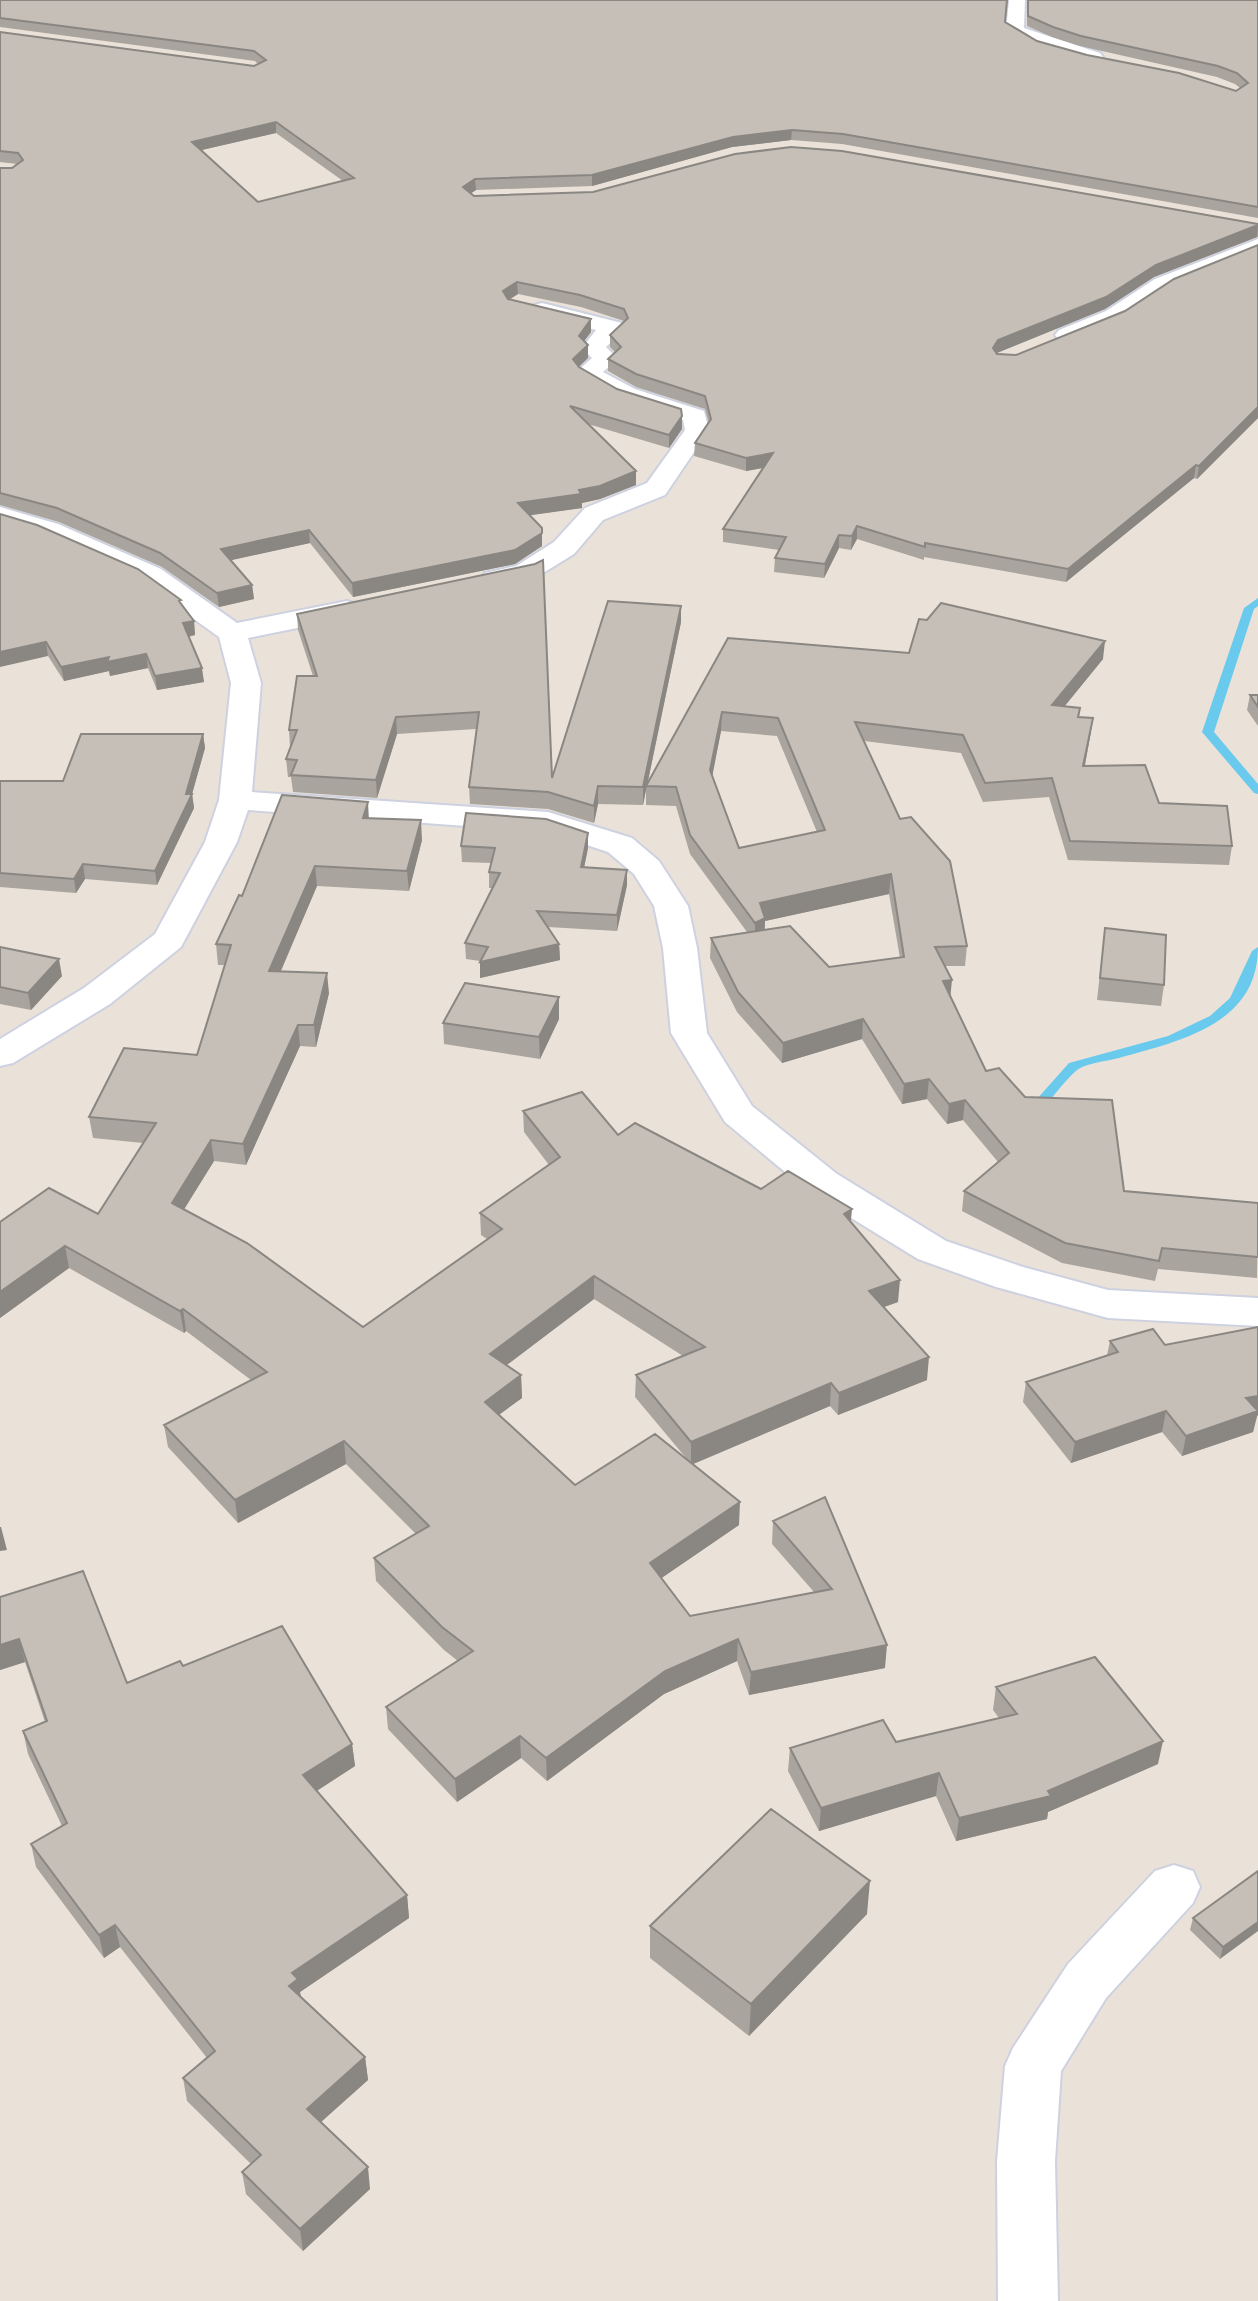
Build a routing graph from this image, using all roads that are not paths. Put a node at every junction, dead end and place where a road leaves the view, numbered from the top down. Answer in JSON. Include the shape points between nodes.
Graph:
{"nodes":[{"id":1,"x":1017,"y":0,"type":"edge"},
{"id":2,"x":1110,"y":62,"type":"edge"},
{"id":3,"x":1258,"y":245,"type":"edge"},
{"id":4,"x":517,"y":304,"type":"edge"},
{"id":5,"x":1042,"y":345,"type":"edge"},
{"id":6,"x":0,"y":515,"type":"edge"},
{"id":7,"x":472,"y":584,"type":"edge"},
{"id":8,"x":365,"y":606,"type":"edge"},
{"id":9,"x":232,"y":633,"type":"junction"},
{"id":10,"x":235,"y":800,"type":"junction"},
{"id":11,"x":0,"y":1055,"type":"edge"},
{"id":12,"x":1258,"y":1312,"type":"edge"},
{"id":13,"x":1174,"y":1887,"type":"dead end"},
{"id":14,"x":1028,"y":2301,"type":"edge"}],
"edges":[{"from":1,"to":2,"type":"street","via":[[1015,30]]},
{"from":3,"to":5,"type":"street","via":[[1163,284],[1114,316]]},
{"from":4,"to":7,"type":"street","via":[[614,328],[600,337],[594,348],[606,359],[588,372],[606,387],[695,416],[696,430],[656,489],[594,514],[564,548],[525,572]]},
{"from":6,"to":9,"type":"street","via":[[49,530],[151,575]]},
{"from":8,"to":9,"type":"street"},
{"from":9,"to":10,"type":"street","via":[[246,683]]},
{"from":10,"to":11,"type":"street","via":[[221,842],[169,940],[97,996]]},
{"from":10,"to":12,"type":"street","via":[[548,822],[620,845],[646,868],[671,906],[689,1033],[738,1114],[823,1183],[932,1250],[1010,1277],[1108,1304]]},
{"from":13,"to":14,"type":"street","via":[[1087,1981],[1034,2066],[1026,2161]]}]}
